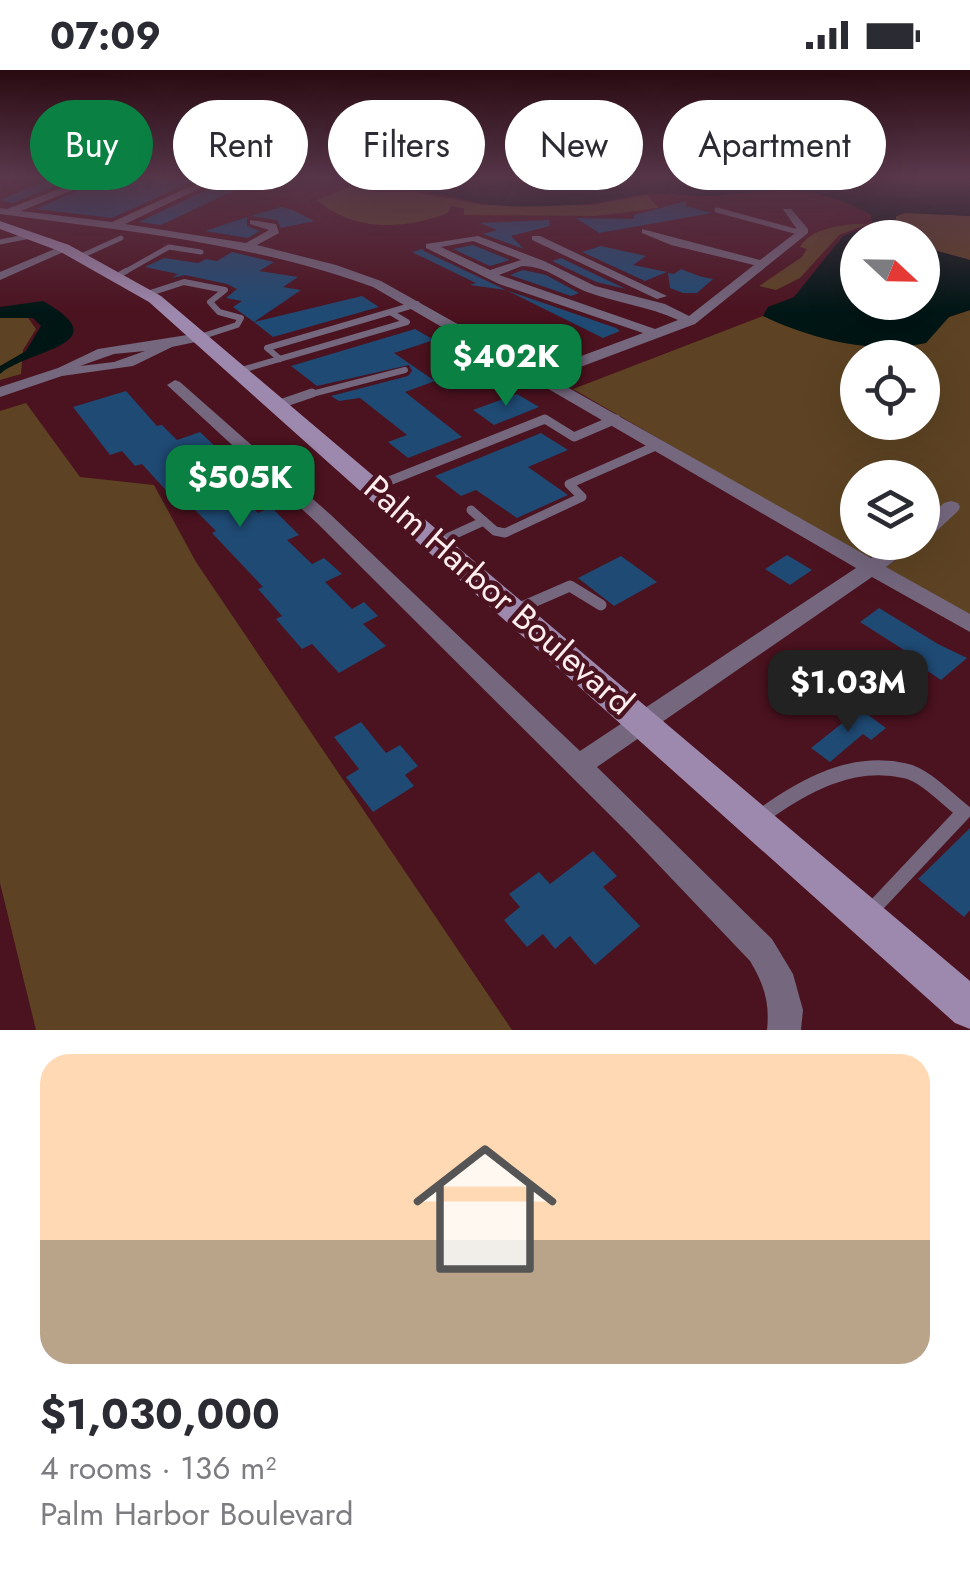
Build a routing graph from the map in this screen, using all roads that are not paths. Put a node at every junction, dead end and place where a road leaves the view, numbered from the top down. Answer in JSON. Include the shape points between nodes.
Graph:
{"nodes":[{"id":1,"x":12,"y":223,"type":"edge"},
{"id":2,"x":51,"y":223,"type":"edge"},
{"id":3,"x":133,"y":223,"type":"edge"},
{"id":4,"x":258,"y":223,"type":"edge"},
{"id":5,"x":766,"y":223,"type":"edge"},
{"id":6,"x":800,"y":223,"type":"edge"},
{"id":7,"x":646,"y":231,"type":"dead end"},
{"id":8,"x":116,"y":232,"type":"junction"},
{"id":9,"x":802,"y":232,"type":"junction"},
{"id":10,"x":30,"y":236,"type":"junction"},
{"id":11,"x":536,"y":238,"type":"dead end"},
{"id":12,"x":0,"y":242,"type":"edge"},
{"id":13,"x":248,"y":246,"type":"junction"},
{"id":14,"x":72,"y":252,"type":"junction"},
{"id":15,"x":201,"y":252,"type":"dead end"},
{"id":16,"x":540,"y":263,"type":"junction"},
{"id":17,"x":763,"y":264,"type":"junction"},
{"id":18,"x":490,"y":274,"type":"junction"},
{"id":19,"x":0,"y":276,"type":"edge"},
{"id":20,"x":118,"y":276,"type":"junction"},
{"id":21,"x":591,"y":289,"type":"junction"},
{"id":22,"x":147,"y":294,"type":"junction"},
{"id":23,"x":567,"y":302,"type":"junction"},
{"id":24,"x":417,"y":304,"type":"junction"},
{"id":25,"x":707,"y":310,"type":"junction"},
{"id":26,"x":390,"y":312,"type":"junction"},
{"id":27,"x":690,"y":321,"type":"junction"},
{"id":28,"x":658,"y":334,"type":"junction"},
{"id":29,"x":200,"y":337,"type":"junction"},
{"id":30,"x":166,"y":346,"type":"junction"},
{"id":31,"x":146,"y":347,"type":"junction"},
{"id":32,"x":280,"y":359,"type":"junction"},
{"id":33,"x":405,"y":370,"type":"dead end"},
{"id":34,"x":238,"y":371,"type":"junction"},
{"id":35,"x":58,"y":372,"type":"junction"},
{"id":36,"x":542,"y":376,"type":"junction"},
{"id":37,"x":175,"y":385,"type":"dead end"},
{"id":38,"x":0,"y":392,"type":"edge"},
{"id":39,"x":277,"y":405,"type":"junction"},
{"id":40,"x":616,"y":419,"type":"junction"},
{"id":41,"x":659,"y":444,"type":"junction"},
{"id":42,"x":374,"y":487,"type":"junction"},
{"id":43,"x":951,"y":507,"type":"dead end"},
{"id":44,"x":472,"y":510,"type":"dead end"},
{"id":45,"x":940,"y":517,"type":"edge"},
{"id":46,"x":484,"y":521,"type":"junction"},
{"id":47,"x":438,"y":542,"type":"junction"},
{"id":48,"x":881,"y":560,"type":"edge"},
{"id":49,"x":870,"y":567,"type":"junction"},
{"id":50,"x":601,"y":605,"type":"dead end"},
{"id":51,"x":516,"y":610,"type":"junction"},
{"id":52,"x":970,"y":624,"type":"edge"},
{"id":53,"x":643,"y":720,"type":"junction"},
{"id":54,"x":576,"y":767,"type":"junction"},
{"id":55,"x":755,"y":821,"type":"junction"},
{"id":56,"x":865,"y":917,"type":"junction"},
{"id":57,"x":970,"y":1008,"type":"edge"},
{"id":58,"x":784,"y":1030,"type":"edge"}],
"edges":[{"from":1,"to":10,"type":"main road","name":"Palm Harbor Boulevard"},
{"from":2,"to":8,"type":"street"},
{"from":3,"to":8,"type":"street"},
{"from":4,"to":13,"type":"street","via":[[275,231]]},
{"from":5,"to":9,"type":"lane"},
{"from":6,"to":9,"type":"street"},
{"from":7,"to":17,"type":"street"},
{"from":8,"to":13,"type":"street"},
{"from":8,"to":14,"type":"lane"},
{"from":9,"to":17,"type":"street"},
{"from":10,"to":12,"type":"lane"},
{"from":10,"to":14,"type":"main road","name":"Palm Harbor Boulevard"},
{"from":11,"to":25,"type":"street","via":[[622,281]]},
{"from":13,"to":24,"type":"street","via":[[339,270]]},
{"from":14,"to":19,"type":"street"},
{"from":14,"to":20,"type":"main road","name":"Palm Harbor Boulevard"},
{"from":15,"to":20,"type":"lane","via":[[169,247]]},
{"from":16,"to":18,"type":"street","via":[[521,262]]},
{"from":16,"to":18,"type":"street","via":[[474,238],[430,246]]},
{"from":16,"to":21,"type":"street"},
{"from":17,"to":25,"type":"street"},
{"from":18,"to":23,"type":"street"},
{"from":20,"to":22,"type":"main road","name":"Palm Harbor Boulevard"},
{"from":21,"to":23,"type":"street"},
{"from":21,"to":27,"type":"street"},
{"from":22,"to":29,"type":"main road","name":"Palm Harbor Boulevard"},
{"from":22,"to":29,"type":"lane","via":[[184,282],[226,290],[210,302],[241,318]]},
{"from":23,"to":28,"type":"street"},
{"from":24,"to":26,"type":"lane"},
{"from":24,"to":36,"type":"street"},
{"from":25,"to":27,"type":"street"},
{"from":26,"to":32,"type":"lane","via":[[266,348]]},
{"from":26,"to":32,"type":"lane","via":[[406,322]]},
{"from":27,"to":28,"type":"street"},
{"from":28,"to":36,"type":"street"},
{"from":29,"to":30,"type":"street"},
{"from":29,"to":34,"type":"main road","name":"Palm Harbor Boulevard"},
{"from":30,"to":31,"type":"street"},
{"from":30,"to":35,"type":"street","via":[[93,371]]},
{"from":31,"to":35,"type":"street"},
{"from":31,"to":35,"type":"street","via":[[86,357]]},
{"from":32,"to":34,"type":"lane"},
{"from":33,"to":39,"type":"lane"},
{"from":34,"to":39,"type":"main road","name":"Palm Harbor Boulevard"},
{"from":35,"to":38,"type":"street"},
{"from":36,"to":40,"type":"street"},
{"from":37,"to":54,"type":"street","via":[[324,519]]},
{"from":39,"to":42,"type":"main road","name":"Palm Harbor Boulevard"},
{"from":40,"to":41,"type":"street"},
{"from":40,"to":42,"type":"lane","via":[[574,437],[546,419]]},
{"from":41,"to":46,"type":"lane","via":[[569,484],[582,497],[505,533]]},
{"from":41,"to":49,"type":"street"},
{"from":42,"to":47,"type":"main road","name":"Palm Harbor Boulevard"},
{"from":43,"to":45,"type":"street"},
{"from":44,"to":46,"type":"lane"},
{"from":46,"to":47,"type":"lane"},
{"from":47,"to":51,"type":"main road","name":"Palm Harbor Boulevard"},
{"from":48,"to":49,"type":"street"},
{"from":49,"to":52,"type":"street"},
{"from":49,"to":53,"type":"street"},
{"from":50,"to":51,"type":"lane","via":[[570,586]]},
{"from":51,"to":53,"type":"main road","name":"Palm Harbor Boulevard"},
{"from":53,"to":54,"type":"street"},
{"from":53,"to":55,"type":"main road","name":"Palm Harbor Boulevard"},
{"from":54,"to":58,"type":"street","via":[[761,950],[778,974]]},
{"from":55,"to":56,"type":"main road","name":"Palm Harbor Boulevard"},
{"from":55,"to":56,"type":"lane","via":[[792,794],[849,769],[909,771],[964,812]]},
{"from":56,"to":57,"type":"main road","name":"Palm Harbor Boulevard"}]}
